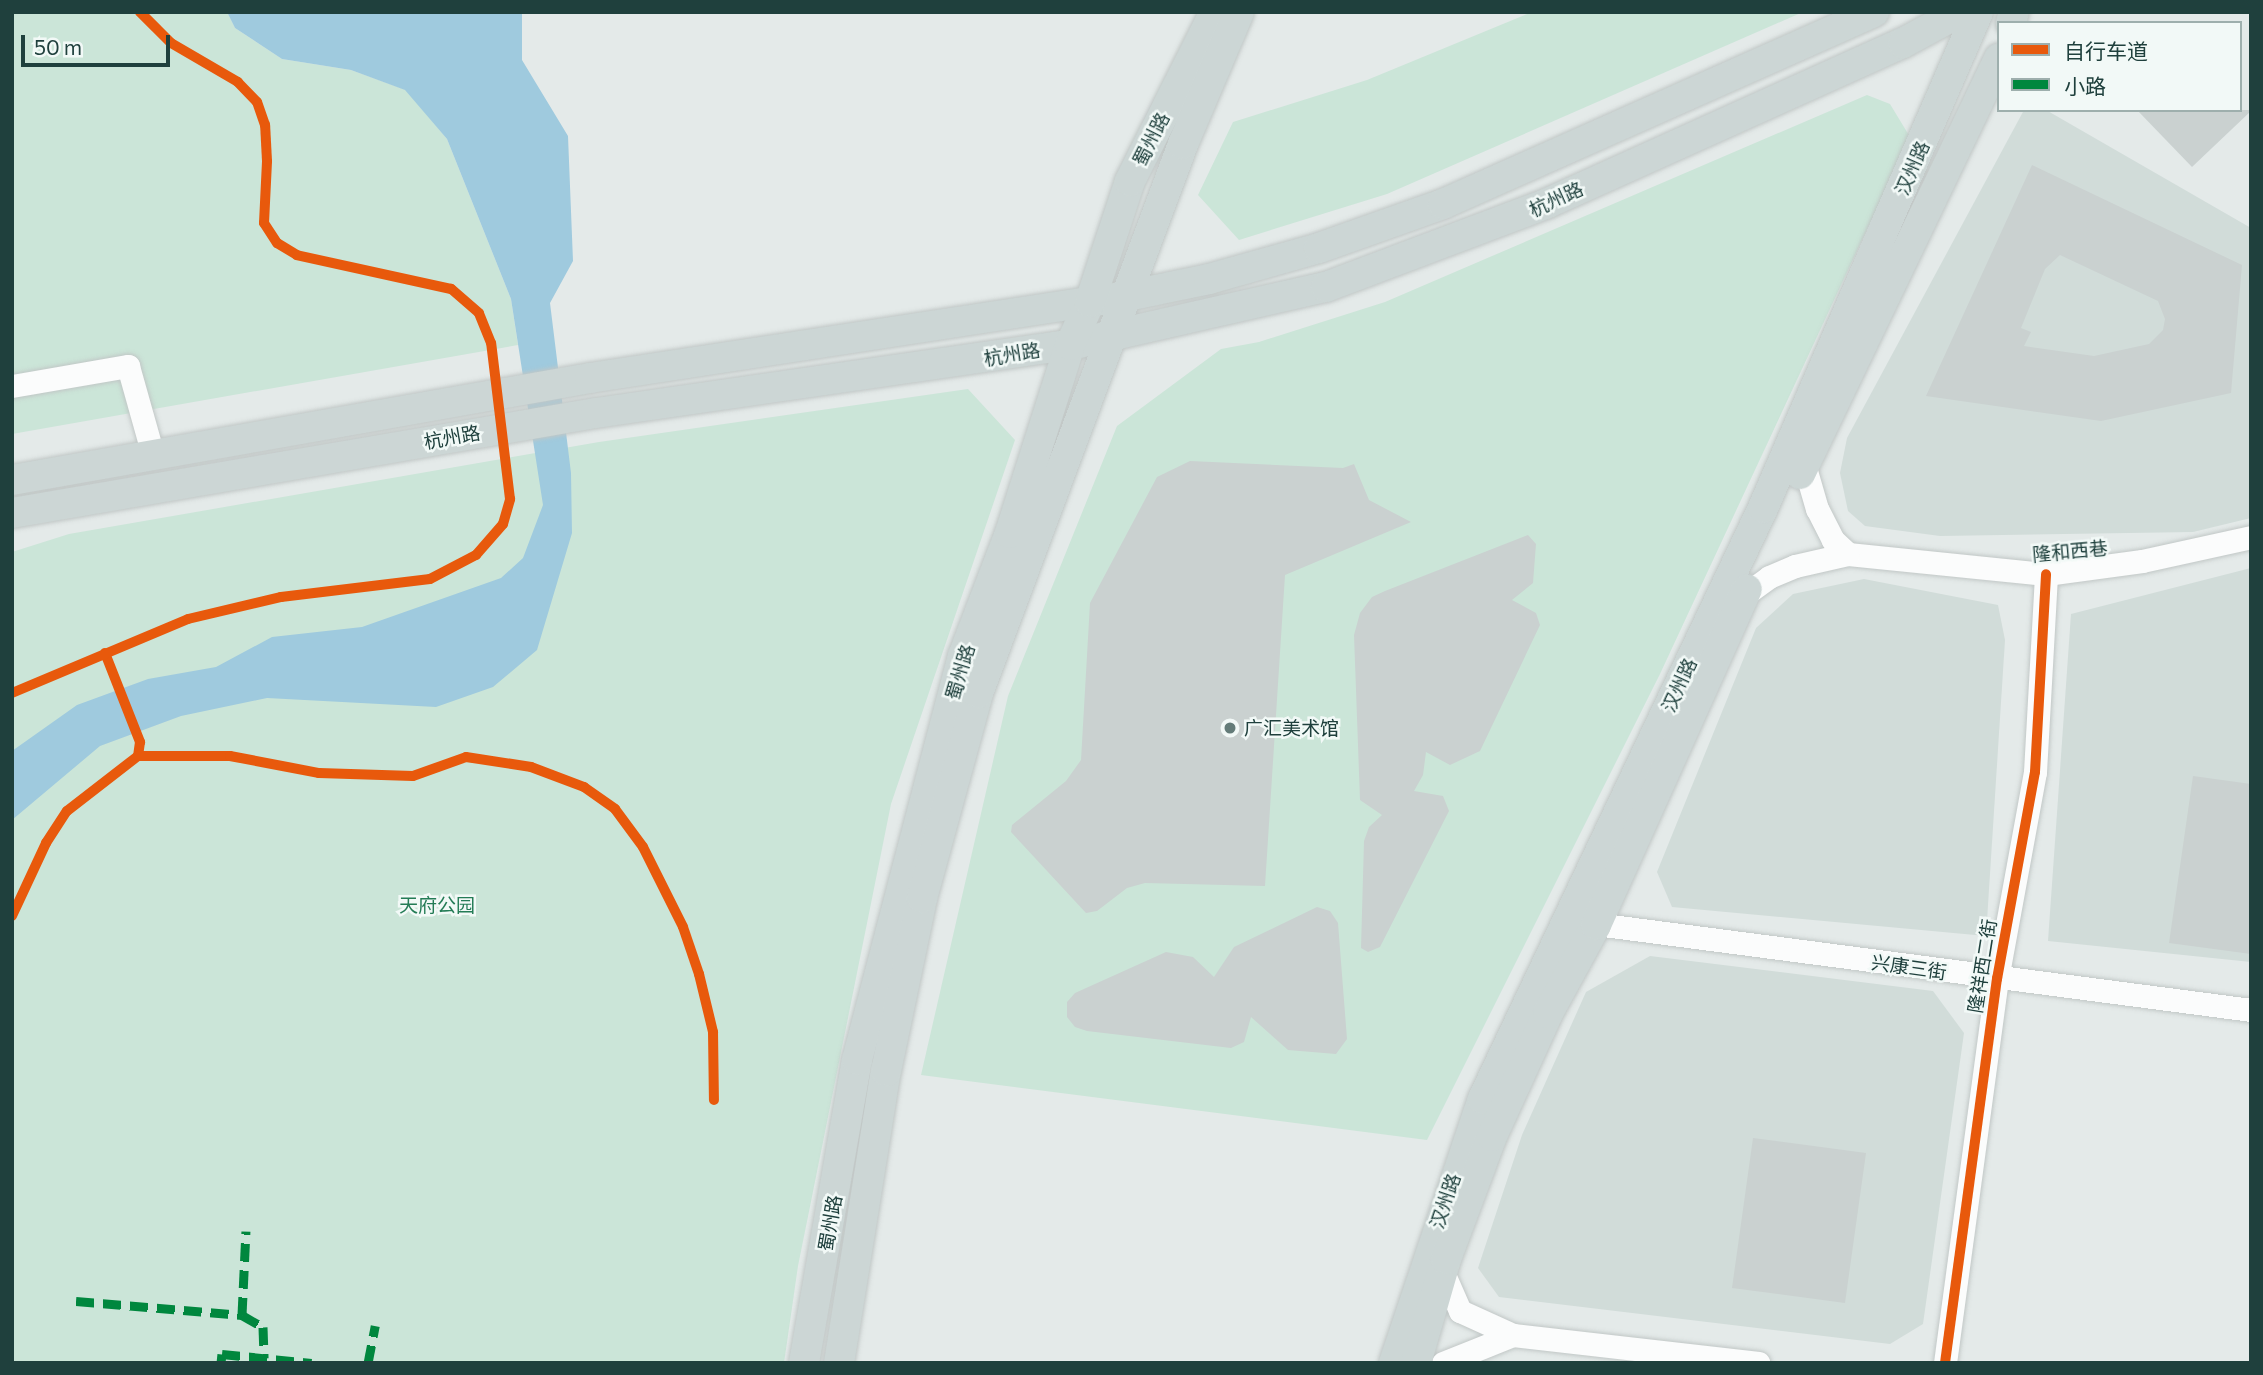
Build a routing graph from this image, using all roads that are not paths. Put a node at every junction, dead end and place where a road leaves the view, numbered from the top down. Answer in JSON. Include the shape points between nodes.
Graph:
{"nodes":[{"id":1,"x":1215,"y":12,"type":"edge"},
{"id":2,"x":1239,"y":12,"type":"edge"},
{"id":3,"x":1874,"y":12,"type":"edge"},
{"id":4,"x":1960,"y":12,"type":"edge"},
{"id":5,"x":1978,"y":12,"type":"edge"},
{"id":6,"x":1997,"y":62,"type":"edge"},
{"id":7,"x":1127,"y":296,"type":"junction"},
{"id":8,"x":1090,"y":302,"type":"junction"},
{"id":9,"x":1113,"y":336,"type":"junction"},
{"id":10,"x":1070,"y":345,"type":"junction"},
{"id":11,"x":12,"y":386,"type":"edge"},
{"id":12,"x":153,"y":455,"type":"junction"},
{"id":13,"x":1804,"y":464,"type":"junction"},
{"id":14,"x":12,"y":480,"type":"edge"},
{"id":15,"x":12,"y":513,"type":"edge"},
{"id":16,"x":2251,"y":537,"type":"edge"},
{"id":17,"x":1848,"y":554,"type":"junction"},
{"id":18,"x":2046,"y":574,"type":"junction"},
{"id":19,"x":1743,"y":596,"type":"junction"},
{"id":20,"x":1582,"y":922,"type":"junction"},
{"id":21,"x":1997,"y":979,"type":"junction"},
{"id":22,"x":2251,"y":1010,"type":"edge"},
{"id":23,"x":1443,"y":1272,"type":"junction"},
{"id":24,"x":1513,"y":1335,"type":"junction"},
{"id":25,"x":804,"y":1363,"type":"edge"},
{"id":26,"x":839,"y":1363,"type":"edge"},
{"id":27,"x":1394,"y":1363,"type":"edge"},
{"id":28,"x":1416,"y":1363,"type":"edge"},
{"id":29,"x":1443,"y":1363,"type":"edge"},
{"id":30,"x":1758,"y":1363,"type":"edge"},
{"id":31,"x":1945,"y":1363,"type":"edge"}],
"edges":[{"from":1,"to":8,"type":"main road","name":"蜀州路","via":[[1130,181]]},
{"from":2,"to":7,"type":"main road","name":"蜀州路","via":[[1183,144]]},
{"from":3,"to":7,"type":"main road","name":"杭州路","via":[[1443,204],[1319,248]]},
{"from":4,"to":9,"type":"main road","name":"杭州路","via":[[1903,43],[1449,244],[1326,287]]},
{"from":5,"to":20,"type":"main road","name":"汉州路"},
{"from":6,"to":13,"type":"main road","name":"汉州路"},
{"from":7,"to":8,"type":"main road","name":"杭州路"},
{"from":7,"to":9,"type":"main road","name":"蜀州路"},
{"from":8,"to":10,"type":"main road","name":"蜀州路"},
{"from":8,"to":12,"type":"main road","name":"杭州路","via":[[590,378]]},
{"from":9,"to":10,"type":"main road","name":"杭州路"},
{"from":9,"to":26,"type":"main road","name":"蜀州路","via":[[1003,623],[949,794],[886,1071]]},
{"from":10,"to":15,"type":"main road","name":"杭州路","via":[[596,413]]},
{"from":10,"to":25,"type":"main road","name":"蜀州路","via":[[1010,533],[964,656],[913,836],[857,1060]]},
{"from":11,"to":12,"type":"street","via":[[128,366]]},
{"from":12,"to":14,"type":"main road","name":"杭州路"},
{"from":13,"to":17,"type":"street","via":[[1816,509],[1833,540]]},
{"from":13,"to":19,"type":"main road","name":"汉州路"},
{"from":16,"to":18,"type":"street","name":"隆和西巷","via":[[2142,561]]},
{"from":17,"to":18,"type":"street","name":"隆和西巷"},
{"from":17,"to":19,"type":"street","via":[[1786,570]]},
{"from":18,"to":21,"type":"street","name":"隆祥西二街","via":[[2035,772]]},
{"from":19,"to":20,"type":"main road","name":"汉州路"},
{"from":20,"to":21,"type":"street","name":"兴康三街"},
{"from":20,"to":23,"type":"main road","name":"汉州路","via":[[1548,1013],[1492,1136]]},
{"from":20,"to":27,"type":"main road","name":"汉州路","via":[[1483,1099]]},
{"from":21,"to":22,"type":"street","name":"兴康三街"},
{"from":21,"to":31,"type":"street","name":"隆祥西二街"},
{"from":23,"to":24,"type":"street","via":[[1460,1311]]},
{"from":23,"to":28,"type":"main road","name":"汉州路"},
{"from":24,"to":29,"type":"street"},
{"from":24,"to":30,"type":"street"}]}
